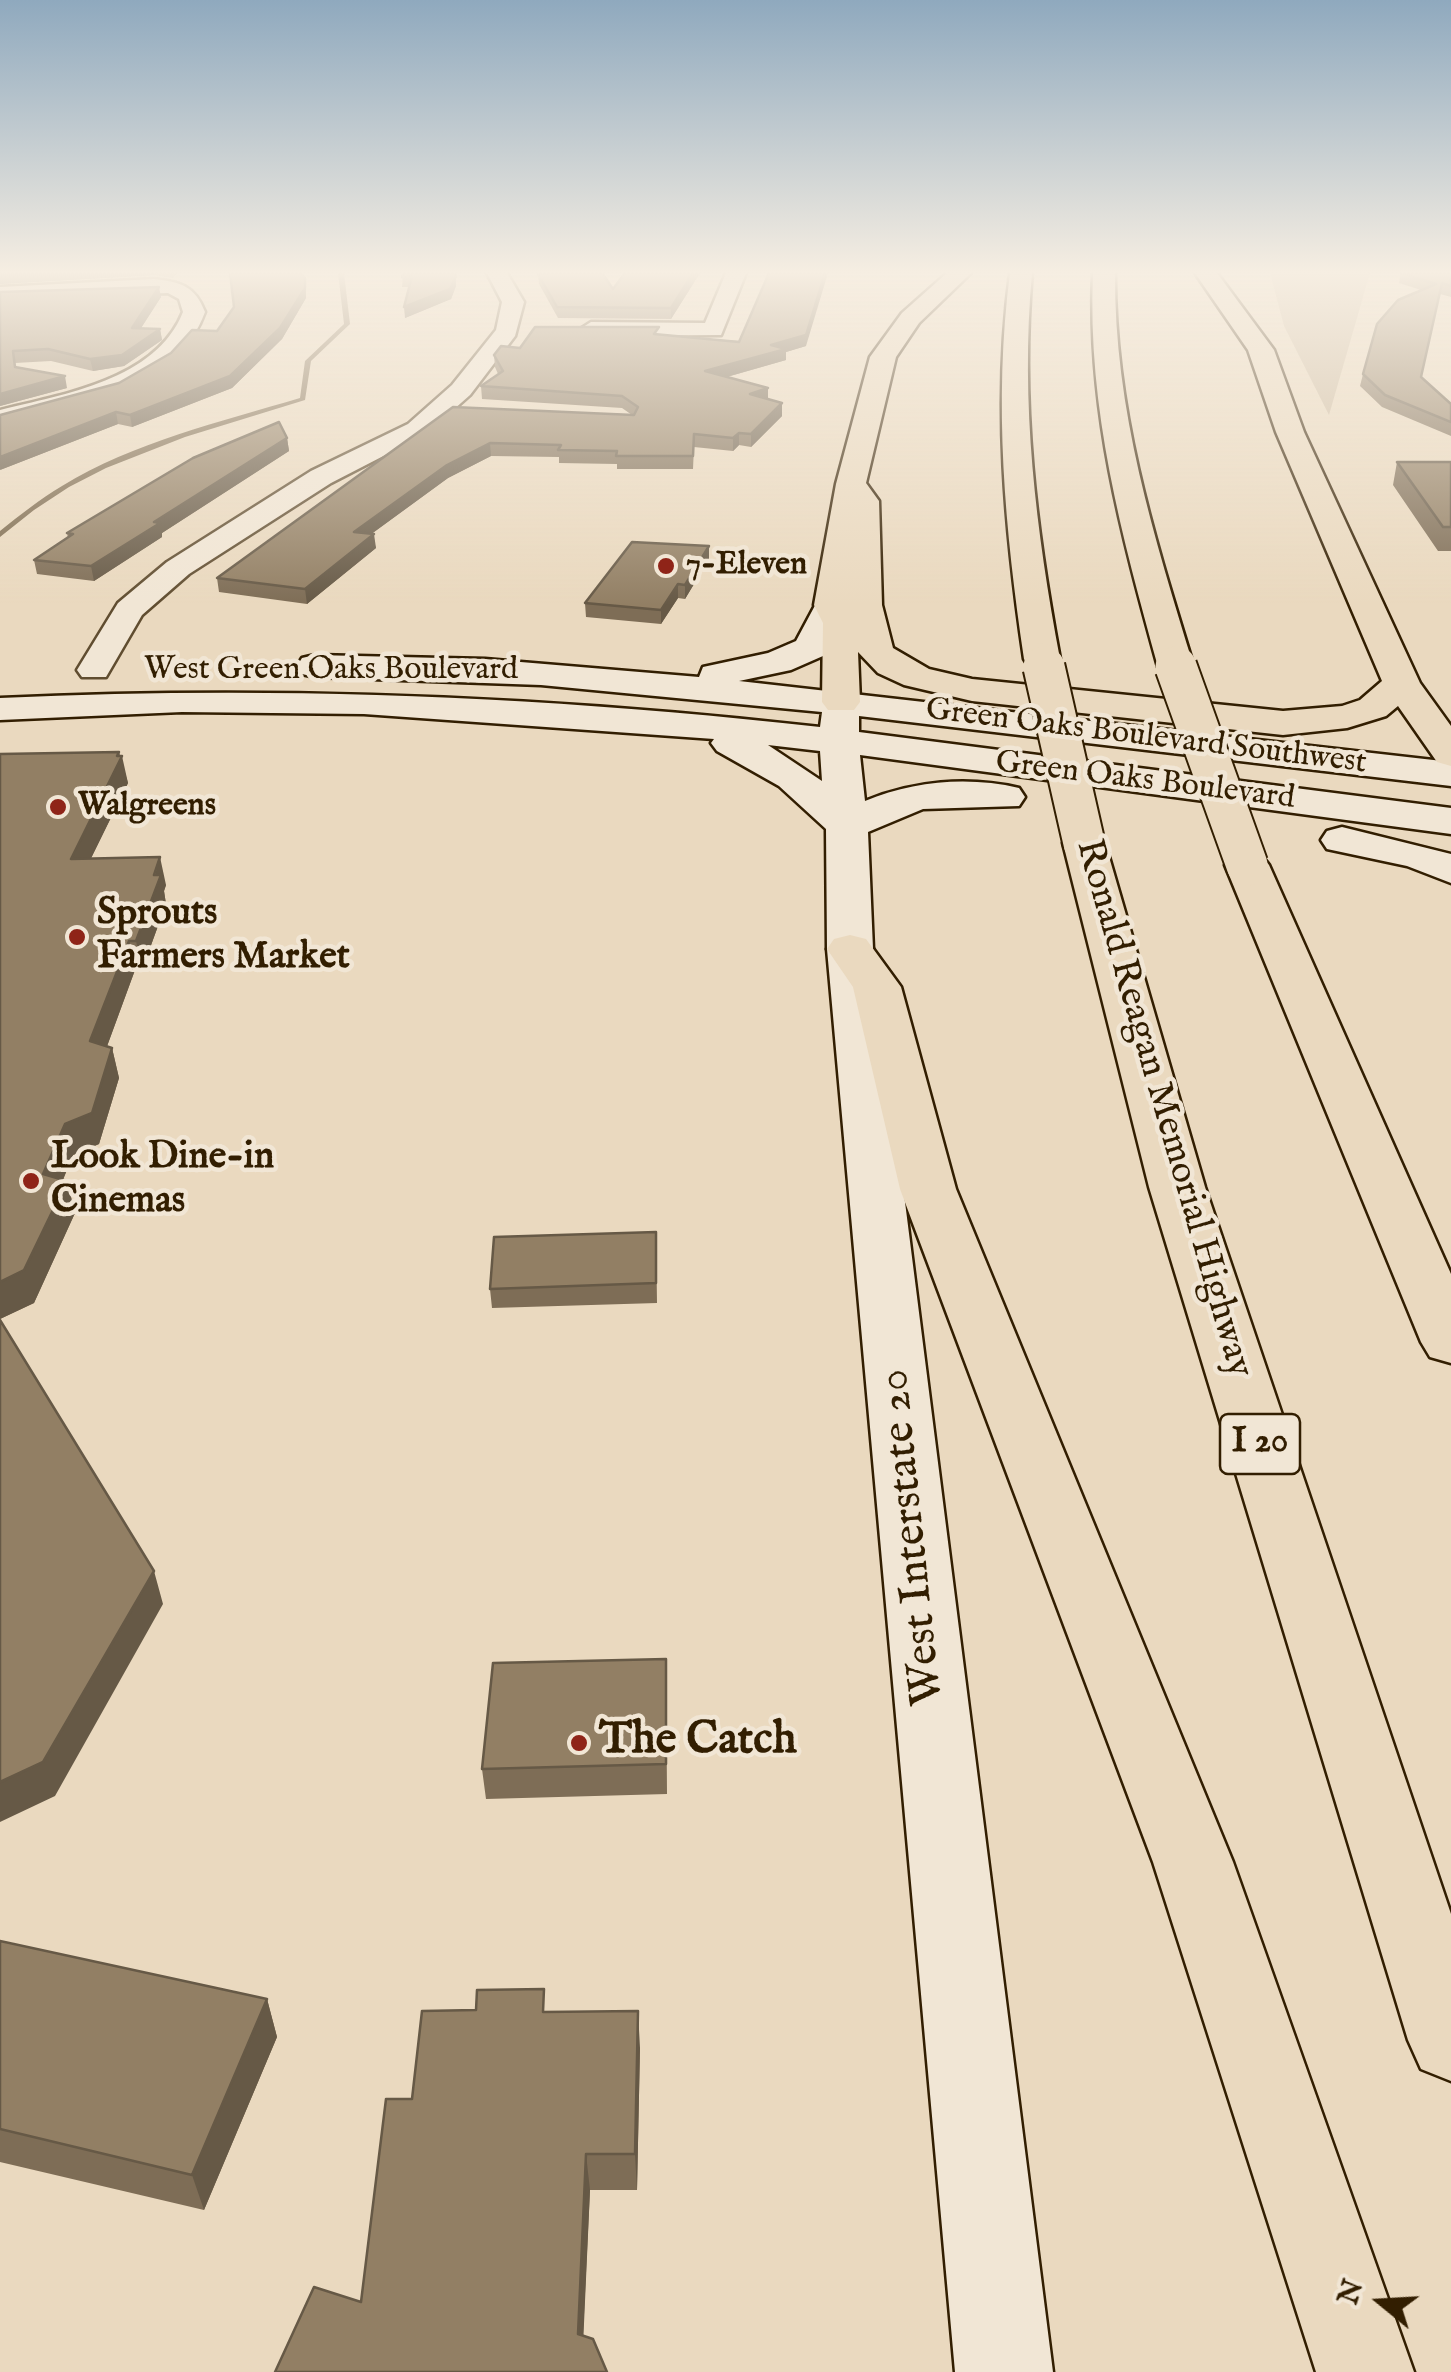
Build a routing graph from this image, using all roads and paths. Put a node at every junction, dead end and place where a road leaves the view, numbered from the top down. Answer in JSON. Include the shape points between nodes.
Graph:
{"nodes":[{"id":1,"x":113,"y":384,"type":"edge"},
{"id":2,"x":467,"y":384,"type":"edge"},
{"id":3,"x":877,"y":384,"type":"edge"},
{"id":4,"x":1011,"y":384,"type":"edge"},
{"id":5,"x":1110,"y":384,"type":"edge"},
{"id":6,"x":1273,"y":384,"type":"edge"},
{"id":7,"x":442,"y":407,"type":"junction"},
{"id":8,"x":482,"y":410,"type":"edge"},
{"id":9,"x":0,"y":417,"type":"edge"},
{"id":10,"x":852,"y":484,"type":"junction"},
{"id":11,"x":831,"y":605,"type":"junction"},
{"id":12,"x":94,"y":670,"type":"junction"},
{"id":13,"x":0,"y":678,"type":"edge"},
{"id":14,"x":592,"y":678,"type":"junction"},
{"id":15,"x":311,"y":682,"type":"junction"},
{"id":16,"x":1402,"y":684,"type":"junction"},
{"id":17,"x":0,"y":708,"type":"edge"},
{"id":18,"x":620,"y":719,"type":"junction"},
{"id":19,"x":1451,"y":721,"type":"edge"},
{"id":20,"x":840,"y":723,"type":"junction"},
{"id":21,"x":1451,"y":754,"type":"edge"},
{"id":22,"x":1451,"y":774,"type":"edge"},
{"id":23,"x":1451,"y":820,"type":"edge"},
{"id":24,"x":847,"y":826,"type":"junction"},
{"id":25,"x":1451,"y":870,"type":"edge"},
{"id":26,"x":850,"y":949,"type":"junction"},
{"id":27,"x":1451,"y":1342,"type":"edge"},
{"id":28,"x":1451,"y":2040,"type":"edge"},
{"id":29,"x":1004,"y":2372,"type":"edge"},
{"id":30,"x":1365,"y":2372,"type":"edge"}],
"edges":[{"from":1,"to":9,"type":"street"},
{"from":2,"to":7,"type":"street"},
{"from":3,"to":10,"type":"highway"},
{"from":4,"to":28,"type":"highway","name":"Ronald Reagan Memorial Highway","number":"I 20","bridge":true,"via":[[1015,470],[1042,659],[1084,843],[1177,1187]]},
{"from":5,"to":27,"type":"highway","bridge":true,"via":[[1122,462],[1176,667],[1248,865]]},
{"from":6,"to":16,"type":"highway"},
{"from":7,"to":8,"type":"street"},
{"from":7,"to":12,"type":"street","via":[[417,429],[321,477],[178,568],[128,610]]},
{"from":10,"to":11,"type":"highway"},
{"from":10,"to":16,"type":"highway","via":[[864,501],[865,605],[876,652],[917,677],[972,690],[1283,723],[1347,717],[1373,708]]},
{"from":11,"to":14,"type":"main road","via":[[810,648],[778,662],[694,677]]},
{"from":11,"to":20,"type":"highway","via":[[840,623]]},
{"from":12,"to":13,"type":"main road","name":"West Green Oaks Boulevard"},
{"from":12,"to":15,"type":"main road","name":"West Green Oaks Boulevard"},
{"from":14,"to":15,"type":"main road","name":"West Green Oaks Boulevard","via":[[408,665]]},
{"from":14,"to":20,"type":"main road","name":"West Green Oaks Boulevard"},
{"from":15,"to":17,"type":"main road","name":"West Green Oaks Boulevard"},
{"from":15,"to":18,"type":"main road","name":"West Green Oaks Boulevard"},
{"from":16,"to":19,"type":"main road"},
{"from":16,"to":21,"type":"highway"},
{"from":18,"to":20,"type":"main road","name":"West Green Oaks Boulevard"},
{"from":18,"to":24,"type":"main road","via":[[715,737],[762,754]]},
{"from":20,"to":22,"type":"main road","name":"Green Oaks Boulevard Southwest"},
{"from":20,"to":23,"type":"main road","name":"Green Oaks Boulevard"},
{"from":20,"to":24,"type":"main road","name":"West Interstate 20"},
{"from":24,"to":25,"type":"main road","via":[[907,797],[967,792],[1344,840],[1420,856]]},
{"from":24,"to":26,"type":"main road","name":"West Interstate 20"},
{"from":26,"to":29,"type":"main road","name":"West Interstate 20"},
{"from":26,"to":30,"type":"highway","via":[[878,987],[928,1189],[1193,1862]]}]}
